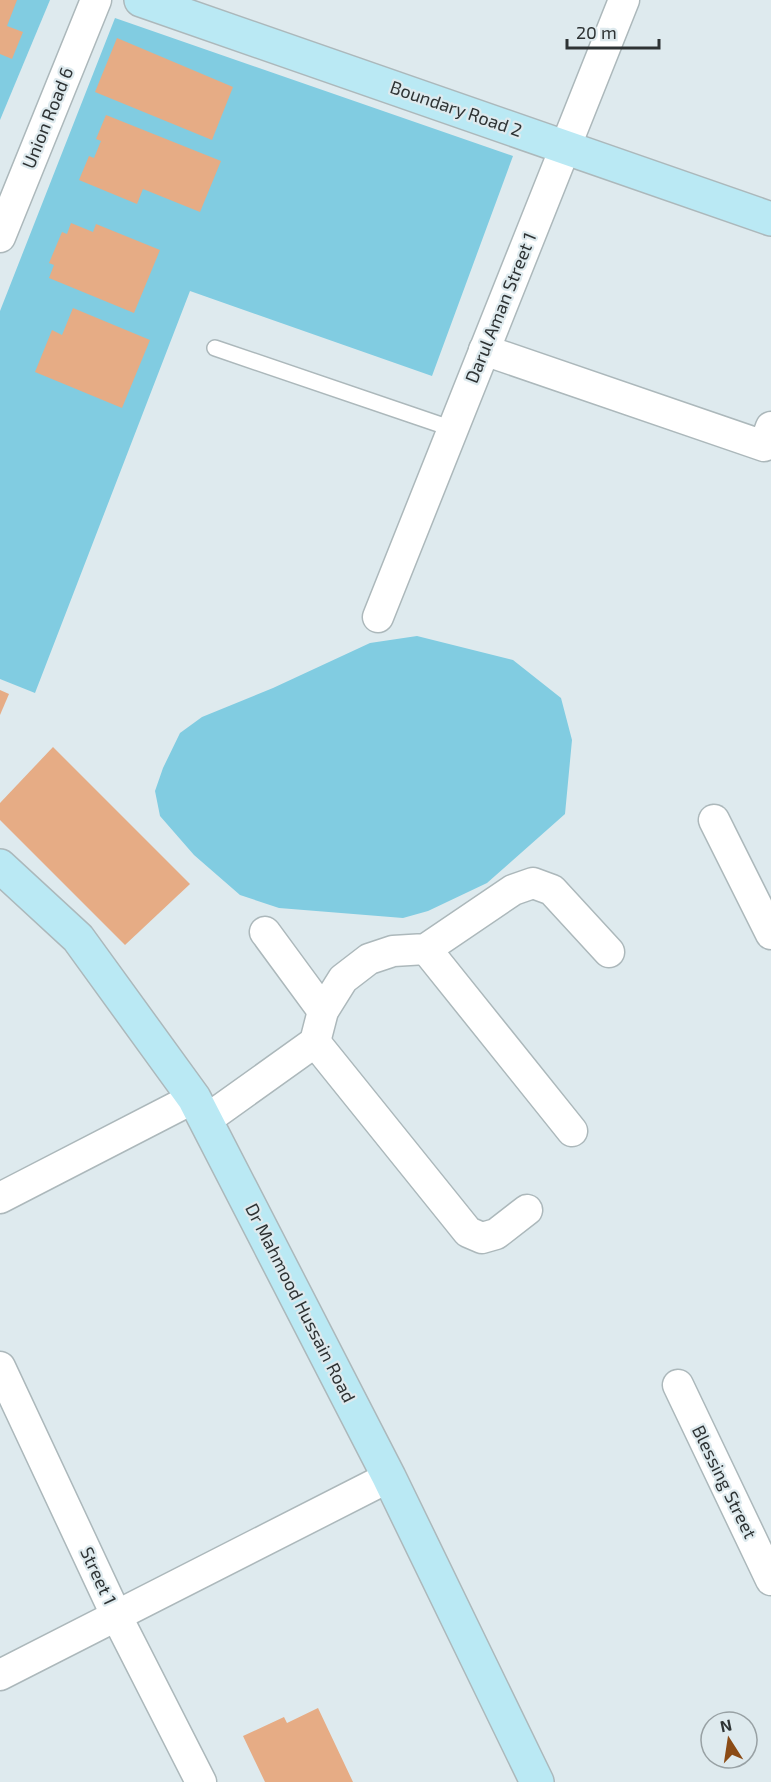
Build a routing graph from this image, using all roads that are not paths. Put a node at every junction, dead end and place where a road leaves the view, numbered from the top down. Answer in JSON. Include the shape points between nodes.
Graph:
{"nodes":[{"id":1,"x":96,"y":0,"type":"edge"},
{"id":2,"x":141,"y":0,"type":"edge"},
{"id":3,"x":624,"y":0,"type":"edge"},
{"id":4,"x":566,"y":147,"type":"junction"},
{"id":5,"x":771,"y":219,"type":"edge"},
{"id":6,"x":0,"y":237,"type":"edge"},
{"id":7,"x":215,"y":348,"type":"dead end"},
{"id":8,"x":484,"y":350,"type":"junction"},
{"id":9,"x":771,"y":427,"type":"edge"},
{"id":10,"x":453,"y":429,"type":"junction"},
{"id":11,"x":378,"y":616,"type":"dead end"},
{"id":12,"x":714,"y":820,"type":"dead end"},
{"id":13,"x":0,"y":866,"type":"edge"},
{"id":14,"x":265,"y":932,"type":"dead end"},
{"id":15,"x":771,"y":934,"type":"edge"},
{"id":16,"x":426,"y":949,"type":"junction"},
{"id":17,"x":609,"y":952,"type":"dead end"},
{"id":18,"x":323,"y":1011,"type":"junction"},
{"id":19,"x":315,"y":1042,"type":"junction"},
{"id":20,"x":200,"y":1109,"type":"junction"},
{"id":21,"x":572,"y":1131,"type":"dead end"},
{"id":22,"x":0,"y":1198,"type":"edge"},
{"id":23,"x":527,"y":1210,"type":"dead end"},
{"id":24,"x":0,"y":1367,"type":"edge"},
{"id":25,"x":678,"y":1385,"type":"dead end"},
{"id":26,"x":389,"y":1477,"type":"junction"},
{"id":27,"x":771,"y":1580,"type":"edge"},
{"id":28,"x":116,"y":1615,"type":"junction"},
{"id":29,"x":0,"y":1675,"type":"edge"},
{"id":30,"x":201,"y":1782,"type":"edge"},
{"id":31,"x":537,"y":1782,"type":"edge"}],
"edges":[{"from":1,"to":6,"type":"street","name":"Union Road 6"},
{"from":2,"to":4,"type":"main road","name":"Boundary Road 2"},
{"from":3,"to":4,"type":"street","name":"Darul Aman Street 1"},
{"from":4,"to":5,"type":"main road","name":"Boundary Road 2"},
{"from":4,"to":8,"type":"street","name":"Darul Aman Street 1"},
{"from":7,"to":10,"type":"lane"},
{"from":8,"to":9,"type":"street","via":[[764,446]]},
{"from":8,"to":10,"type":"street","name":"Darul Aman Street 1"},
{"from":10,"to":11,"type":"street","name":"Darul Aman Street 1"},
{"from":12,"to":15,"type":"street"},
{"from":13,"to":20,"type":"main road","name":"Dr Mahmood Hussain Road","via":[[78,938]]},
{"from":14,"to":18,"type":"street"},
{"from":16,"to":17,"type":"street","via":[[513,890],[533,882],[552,890]]},
{"from":16,"to":18,"type":"street","via":[[393,951],[369,959],[343,979]]},
{"from":16,"to":21,"type":"street"},
{"from":18,"to":19,"type":"street"},
{"from":19,"to":20,"type":"street"},
{"from":19,"to":23,"type":"street","via":[[468,1232],[482,1238],[496,1234]]},
{"from":20,"to":22,"type":"street"},
{"from":20,"to":26,"type":"main road","name":"Dr Mahmood Hussain Road"},
{"from":24,"to":28,"type":"street","name":"Street 1"},
{"from":25,"to":27,"type":"street","name":"Blessing Street"},
{"from":26,"to":28,"type":"street"},
{"from":26,"to":31,"type":"main road","name":"Dr Mahmood Hussain Road"},
{"from":28,"to":29,"type":"street"},
{"from":28,"to":30,"type":"street","name":"Street 1"}]}
